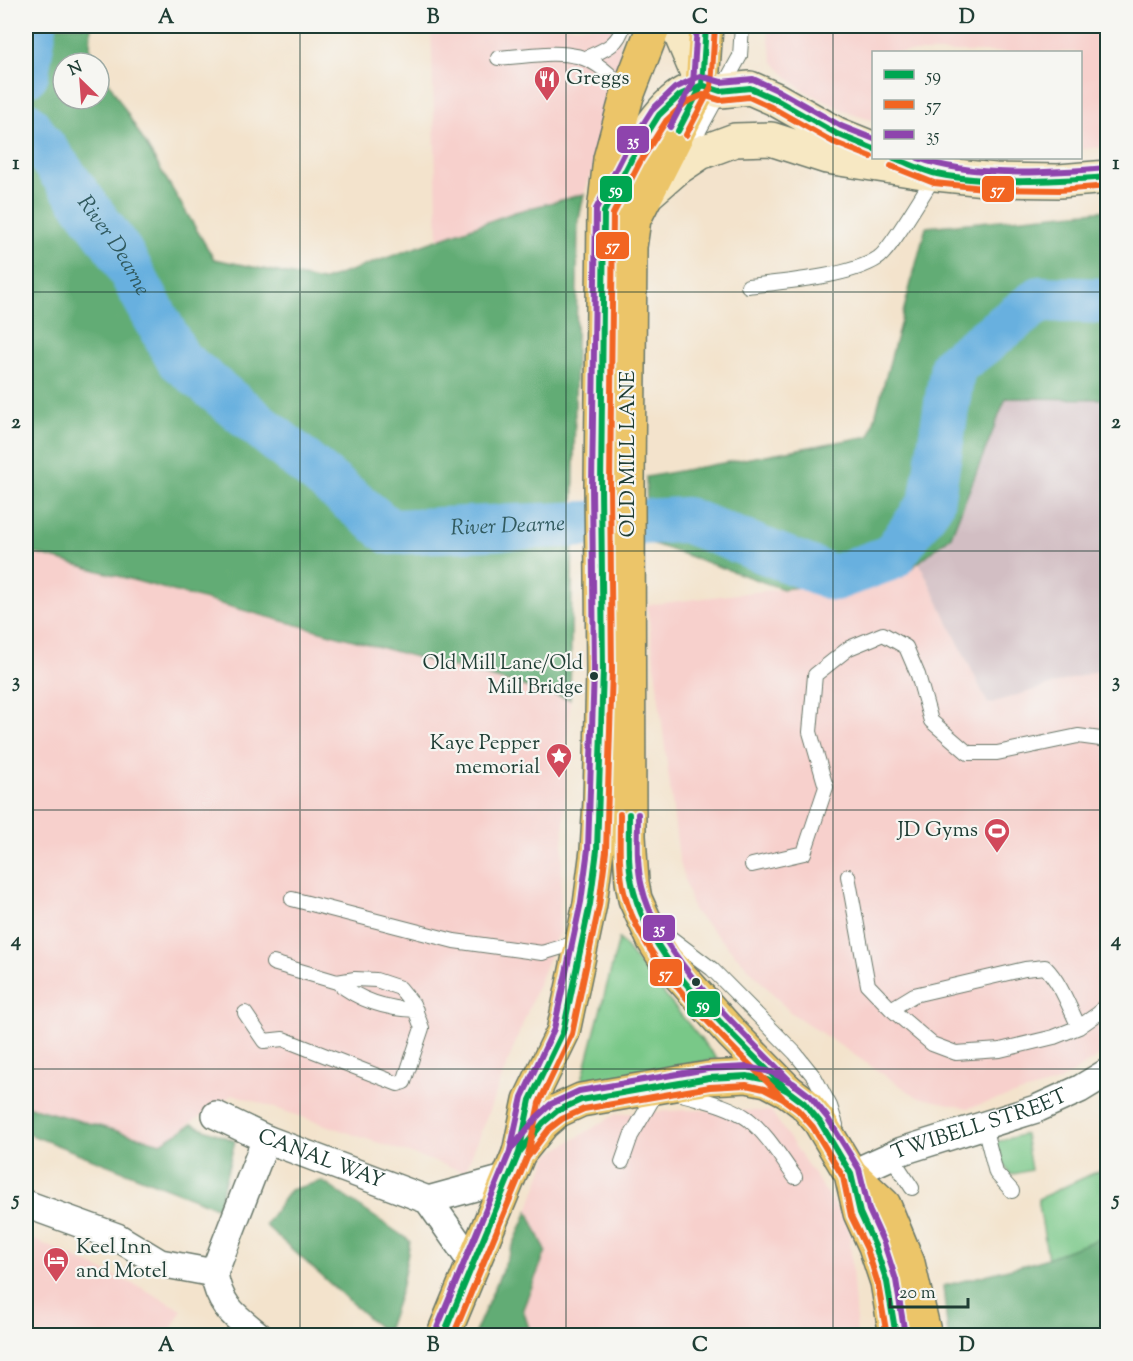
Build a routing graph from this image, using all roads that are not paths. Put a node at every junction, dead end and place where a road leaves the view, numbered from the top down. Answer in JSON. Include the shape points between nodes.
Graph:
{"nodes":[{"id":1,"x":623,"y":26,"type":"edge"},
{"id":2,"x":654,"y":26,"type":"edge"},
{"id":3,"x":677,"y":26,"type":"edge"},
{"id":4,"x":706,"y":26,"type":"edge"},
{"id":5,"x":742,"y":26,"type":"edge"},
{"id":6,"x":498,"y":58,"type":"dead end"},
{"id":7,"x":586,"y":58,"type":"junction"},
{"id":8,"x":711,"y":88,"type":"junction"},
{"id":9,"x":627,"y":96,"type":"junction"},
{"id":10,"x":771,"y":140,"type":"junction"},
{"id":11,"x":872,"y":149,"type":"edge"},
{"id":12,"x":897,"y":159,"type":"edge"},
{"id":13,"x":936,"y":174,"type":"junction"},
{"id":14,"x":1107,"y":177,"type":"edge"},
{"id":15,"x":645,"y":196,"type":"junction"},
{"id":16,"x":604,"y":212,"type":"junction"},
{"id":17,"x":748,"y":286,"type":"dead end"},
{"id":18,"x":614,"y":484,"type":"junction"},
{"id":19,"x":615,"y":539,"type":"junction"},
{"id":20,"x":1107,"y":740,"type":"edge"},
{"id":21,"x":752,"y":865,"type":"dead end"},
{"id":22,"x":848,"y":876,"type":"dead end"},
{"id":23,"x":291,"y":899,"type":"dead end"},
{"id":24,"x":639,"y":908,"type":"junction"},
{"id":25,"x":583,"y":941,"type":"junction"},
{"id":26,"x":273,"y":963,"type":"dead end"},
{"id":27,"x":337,"y":982,"type":"junction"},
{"id":28,"x":1107,"y":1001,"type":"edge"},
{"id":29,"x":891,"y":1009,"type":"junction"},
{"id":30,"x":416,"y":1010,"type":"junction"},
{"id":31,"x":245,"y":1013,"type":"dead end"},
{"id":32,"x":1079,"y":1027,"type":"junction"},
{"id":33,"x":1107,"y":1072,"type":"edge"},
{"id":34,"x":660,"y":1087,"type":"junction"},
{"id":35,"x":788,"y":1091,"type":"junction"},
{"id":36,"x":216,"y":1115,"type":"dead end"},
{"id":37,"x":984,"y":1126,"type":"junction"},
{"id":38,"x":266,"y":1139,"type":"junction"},
{"id":39,"x":891,"y":1156,"type":"junction"},
{"id":40,"x":622,"y":1162,"type":"dead end"},
{"id":41,"x":513,"y":1166,"type":"junction"},
{"id":42,"x":851,"y":1174,"type":"junction"},
{"id":43,"x":795,"y":1178,"type":"dead end"},
{"id":44,"x":912,"y":1188,"type":"dead end"},
{"id":45,"x":1012,"y":1191,"type":"dead end"},
{"id":46,"x":428,"y":1200,"type":"junction"},
{"id":47,"x":26,"y":1204,"type":"edge"},
{"id":48,"x":473,"y":1264,"type":"junction"},
{"id":49,"x":214,"y":1273,"type":"junction"},
{"id":50,"x":443,"y":1333,"type":"edge"},
{"id":51,"x":259,"y":1335,"type":"edge"},
{"id":52,"x":896,"y":1335,"type":"edge"},
{"id":53,"x":925,"y":1335,"type":"edge"}],
"edges":[{"from":1,"to":7,"type":"lane","via":[[620,37]]},
{"from":2,"to":9,"type":"main road","name":"OLD MILL LANE"},
{"from":3,"to":8,"type":"street"},
{"from":4,"to":8,"type":"main road","name":"OLD MILL LANE"},
{"from":5,"to":8,"type":"lane","via":[[740,56]]},
{"from":6,"to":7,"type":"lane","via":[[566,53]]},
{"from":7,"to":9,"type":"lane","via":[[600,65]]},
{"from":8,"to":10,"type":"street","via":[[736,117]]},
{"from":8,"to":11,"type":"street","via":[[750,88]]},
{"from":8,"to":15,"type":"main road","name":"OLD MILL LANE"},
{"from":8,"to":16,"type":"street","via":[[680,95],[659,115]]},
{"from":9,"to":16,"type":"main road","name":"OLD MILL LANE","via":[[610,159]]},
{"from":10,"to":13,"type":"street","via":[[827,157]]},
{"from":10,"to":15,"type":"street","via":[[735,140],[700,153]]},
{"from":12,"to":13,"type":"street"},
{"from":13,"to":14,"type":"street","via":[[995,180]]},
{"from":13,"to":17,"type":"lane","via":[[880,258],[850,270]]},
{"from":15,"to":18,"type":"main road","name":"OLD MILL LANE","via":[[634,219],[630,247]]},
{"from":16,"to":18,"type":"main road","name":"OLD MILL LANE"},
{"from":18,"to":19,"type":"main road","name":"OLD MILL LANE"},
{"from":19,"to":24,"type":"main road","name":"OLD MILL LANE","via":[[629,836],[632,882]]},
{"from":19,"to":25,"type":"main road","name":"OLD MILL LANE","via":[[603,670],[597,850]]},
{"from":20,"to":21,"type":"lane","via":[[1078,736],[997,753],[968,753],[931,720],[906,646],[883,634],[849,648],[815,675],[810,732],[826,786],[804,853]]},
{"from":22,"to":29,"type":"lane","via":[[868,985]]},
{"from":23,"to":25,"type":"lane","via":[[462,942],[542,952]]},
{"from":24,"to":35,"type":"main road","via":[[666,960]]},
{"from":24,"to":42,"type":"lane","via":[[712,969],[815,1077],[830,1106]]},
{"from":25,"to":41,"type":"main road","name":"OLD MILL LANE","via":[[562,1032],[530,1100]]},
{"from":26,"to":27,"type":"lane"},
{"from":27,"to":30,"type":"lane","via":[[348,992],[387,1008]]},
{"from":27,"to":30,"type":"lane","via":[[375,980],[400,988]]},
{"from":28,"to":32,"type":"lane","via":[[1099,1013]]},
{"from":29,"to":32,"type":"lane","via":[[932,1044],[956,1053],[1000,1050]]},
{"from":29,"to":32,"type":"lane","via":[[914,994],[1046,967]]},
{"from":30,"to":31,"type":"lane","via":[[422,1028],[402,1084],[283,1039],[264,1041]]},
{"from":33,"to":37,"type":"street","name":"TWIBELL STREET","via":[[1036,1109]]},
{"from":34,"to":35,"type":"main road","via":[[747,1076],[767,1080]]},
{"from":34,"to":40,"type":"lane","via":[[631,1136]]},
{"from":34,"to":41,"type":"main road","via":[[568,1105],[543,1123]]},
{"from":34,"to":43,"type":"lane","via":[[729,1109],[747,1119]]},
{"from":35,"to":42,"type":"main road","via":[[820,1122]]},
{"from":36,"to":38,"type":"street","name":"CANAL WAY"},
{"from":37,"to":39,"type":"street","name":"TWIBELL STREET"},
{"from":37,"to":45,"type":"lane","via":[[996,1173]]},
{"from":38,"to":46,"type":"street","name":"CANAL WAY"},
{"from":38,"to":49,"type":"street"},
{"from":39,"to":42,"type":"street","name":"TWIBELL STREET"},
{"from":39,"to":44,"type":"lane"},
{"from":41,"to":46,"type":"street"},
{"from":41,"to":48,"type":"main road"},
{"from":42,"to":52,"type":"main road","via":[[860,1214],[887,1282]]},
{"from":42,"to":53,"type":"main road","via":[[884,1205],[908,1263]]},
{"from":46,"to":48,"type":"street"},
{"from":47,"to":49,"type":"street","via":[[117,1237],[160,1263]]},
{"from":48,"to":50,"type":"main road"},
{"from":49,"to":51,"type":"street","via":[[227,1309]]}]}
